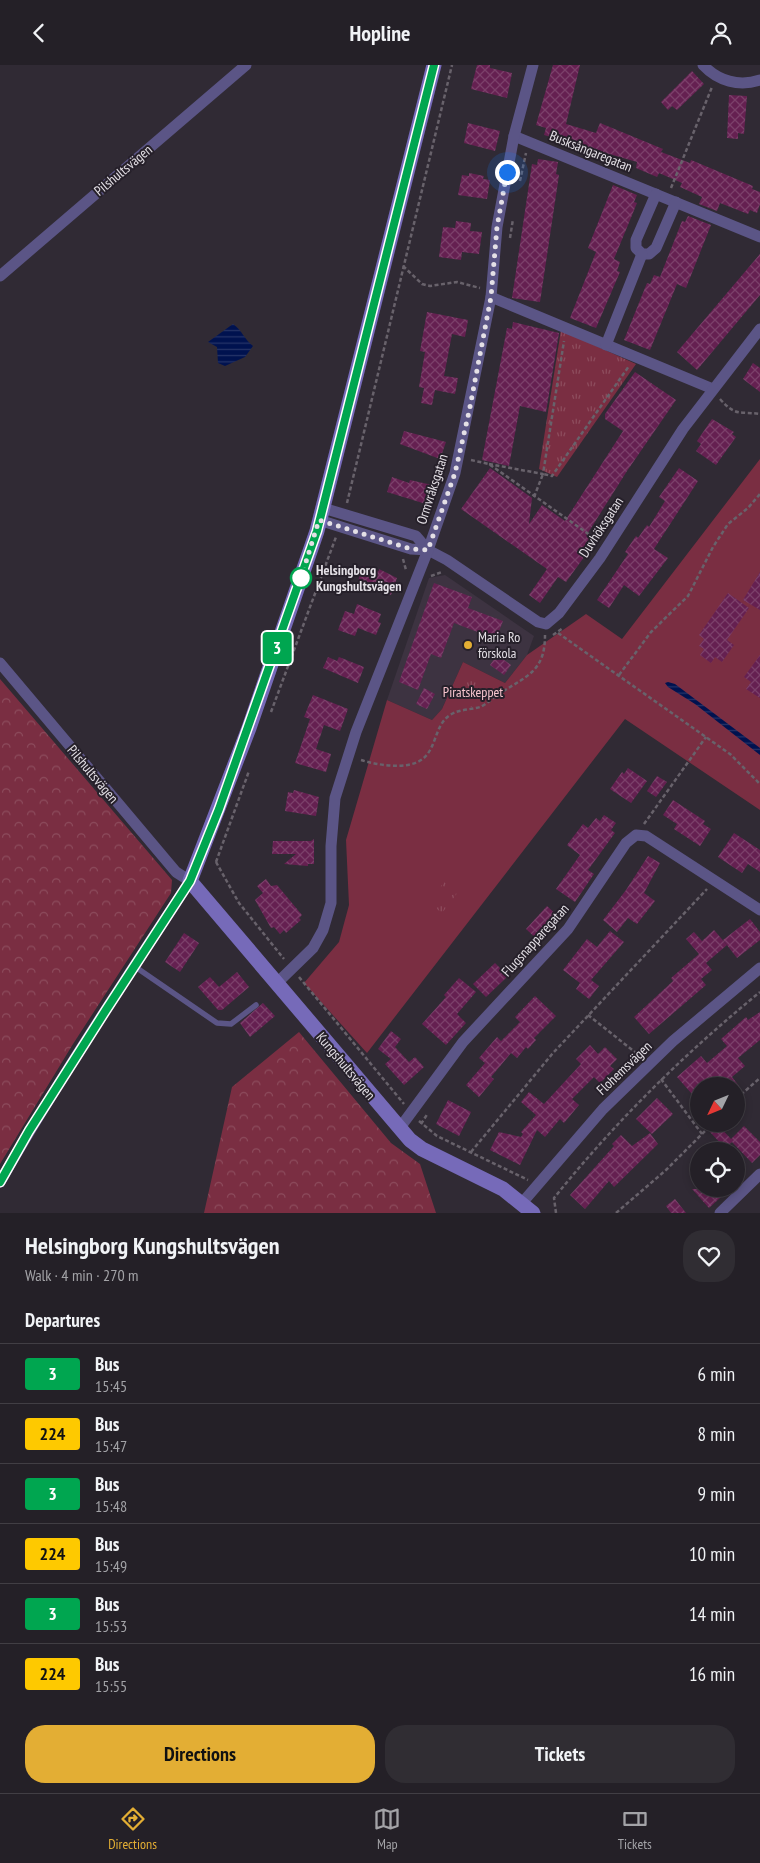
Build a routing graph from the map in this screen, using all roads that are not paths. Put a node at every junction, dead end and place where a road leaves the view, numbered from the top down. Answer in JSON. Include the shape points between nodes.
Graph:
{"nodes":[{"id":1,"x":246,"y":65,"type":"edge"},
{"id":2,"x":434,"y":65,"type":"edge"},
{"id":3,"x":533,"y":65,"type":"edge"},
{"id":4,"x":703,"y":65,"type":"edge"},
{"id":5,"x":760,"y":80,"type":"edge"},
{"id":6,"x":514,"y":136,"type":"junction"},
{"id":7,"x":666,"y":198,"type":"junction"},
{"id":8,"x":760,"y":237,"type":"edge"},
{"id":9,"x":642,"y":254,"type":"junction"},
{"id":10,"x":0,"y":276,"type":"edge"},
{"id":11,"x":491,"y":297,"type":"junction"},
{"id":12,"x":760,"y":329,"type":"edge"},
{"id":13,"x":606,"y":345,"type":"junction"},
{"id":14,"x":712,"y":389,"type":"junction"},
{"id":15,"x":321,"y":514,"type":"junction"},
{"id":16,"x":428,"y":550,"type":"junction"},
{"id":17,"x":0,"y":663,"type":"edge"},
{"id":18,"x":190,"y":881,"type":"junction"},
{"id":19,"x":760,"y":910,"type":"edge"},
{"id":20,"x":134,"y":966,"type":"junction"},
{"id":21,"x":760,"y":967,"type":"edge"},
{"id":22,"x":276,"y":984,"type":"junction"},
{"id":23,"x":256,"y":1005,"type":"dead end"},
{"id":24,"x":399,"y":1129,"type":"junction"},
{"id":25,"x":760,"y":1174,"type":"edge"},
{"id":26,"x":0,"y":1181,"type":"edge"},
{"id":27,"x":528,"y":1208,"type":"edge"},
{"id":28,"x":720,"y":1213,"type":"edge"}],
"edges":[{"from":1,"to":10,"type":"street","name":"Pilshultsvägen"},
{"from":2,"to":15,"type":"street"},
{"from":3,"to":6,"type":"street","name":"Ormvråksgatan"},
{"from":4,"to":5,"type":"street","via":[[717,77],[742,83]]},
{"from":6,"to":7,"type":"street","name":"Busksångaregatan"},
{"from":6,"to":11,"type":"street","name":"Ormvråksgatan","via":[[497,227]]},
{"from":7,"to":8,"type":"street","name":"Busksångaregatan"},
{"from":7,"to":9,"type":"street","via":[[656,248],[649,254]]},
{"from":7,"to":9,"type":"street","via":[[636,240],[637,249]]},
{"from":9,"to":13,"type":"street"},
{"from":11,"to":13,"type":"street"},
{"from":11,"to":16,"type":"street","name":"Ormvråksgatan","via":[[455,473]]},
{"from":12,"to":14,"type":"street","name":"Duvhöksgatan"},
{"from":13,"to":14,"type":"street"},
{"from":14,"to":16,"type":"street","name":"Duvhöksgatan","via":[[600,558],[546,629]]},
{"from":15,"to":16,"type":"street","via":[[416,536]]},
{"from":15,"to":18,"type":"street","via":[[249,728]]},
{"from":16,"to":22,"type":"street","name":"Ormvråksgatan","via":[[356,732],[335,798],[330,903],[323,930],[312,948]]},
{"from":17,"to":18,"type":"street","name":"Pilshultsvägen","via":[[176,872]]},
{"from":18,"to":20,"type":"street"},
{"from":18,"to":22,"type":"street","name":"Kungshultsvägen"},
{"from":19,"to":24,"type":"street","name":"Flugsnapparegatan","via":[[646,836],[636,835],[626,843],[568,929],[468,1036]]},
{"from":20,"to":23,"type":"lane","via":[[217,1023],[231,1024]]},
{"from":20,"to":26,"type":"street"},
{"from":21,"to":27,"type":"street","name":"Flohemsvägen","via":[[649,1064],[604,1109],[536,1187]]},
{"from":22,"to":24,"type":"street","name":"Kungshultsvägen"},
{"from":24,"to":27,"type":"street","name":"Kungshultsvägen","via":[[422,1149],[503,1189]]},
{"from":25,"to":28,"type":"street"}]}
